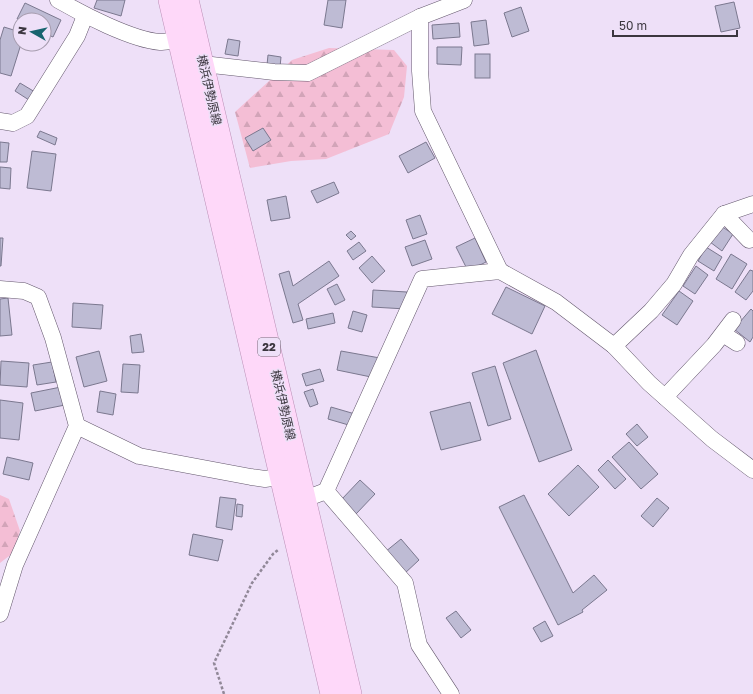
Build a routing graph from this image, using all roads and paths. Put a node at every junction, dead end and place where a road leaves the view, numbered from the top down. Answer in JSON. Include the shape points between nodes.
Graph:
{"nodes":[{"id":1,"x":58,"y":0,"type":"edge"},
{"id":2,"x":169,"y":0,"type":"edge"},
{"id":3,"x":188,"y":0,"type":"edge"},
{"id":4,"x":464,"y":0,"type":"edge"},
{"id":5,"x":85,"y":16,"type":"junction"},
{"id":6,"x":420,"y":17,"type":"junction"},
{"id":7,"x":179,"y":40,"type":"junction"},
{"id":8,"x":203,"y":64,"type":"junction"},
{"id":9,"x":0,"y":120,"type":"edge"},
{"id":10,"x":753,"y":204,"type":"edge"},
{"id":11,"x":724,"y":214,"type":"junction"},
{"id":12,"x":749,"y":240,"type":"dead end"},
{"id":13,"x":500,"y":271,"type":"junction"},
{"id":14,"x":0,"y":289,"type":"edge"},
{"id":15,"x":733,"y":320,"type":"dead end"},
{"id":16,"x":723,"y":334,"type":"junction"},
{"id":17,"x":737,"y":343,"type":"dead end"},
{"id":18,"x":614,"y":346,"type":"junction"},
{"id":19,"x":665,"y":397,"type":"junction"},
{"id":20,"x":77,"y":426,"type":"junction"},
{"id":21,"x":753,"y":470,"type":"edge"},
{"id":22,"x":279,"y":477,"type":"junction"},
{"id":23,"x":326,"y":491,"type":"junction"},
{"id":24,"x":305,"y":499,"type":"junction"},
{"id":25,"x":296,"y":544,"type":"junction"},
{"id":26,"x":0,"y":614,"type":"edge"},
{"id":27,"x":224,"y":694,"type":"edge"},
{"id":28,"x":331,"y":694,"type":"edge"},
{"id":29,"x":351,"y":694,"type":"edge"},
{"id":30,"x":451,"y":694,"type":"edge"}],
"edges":[{"from":1,"to":5,"type":"street"},
{"from":2,"to":7,"type":"main road","name":"横浜伊勢原線","number":"22"},
{"from":3,"to":8,"type":"main road","name":"横浜伊勢原線","number":"22"},
{"from":4,"to":6,"type":"street"},
{"from":5,"to":7,"type":"street","via":[[144,39],[160,42]]},
{"from":5,"to":9,"type":"street","via":[[77,36],[27,116],[13,123]]},
{"from":6,"to":8,"type":"street","via":[[308,73]]},
{"from":6,"to":13,"type":"street","via":[[420,71],[424,111]]},
{"from":7,"to":22,"type":"main road","name":"横浜伊勢原線","number":"22"},
{"from":8,"to":24,"type":"main road","name":"横浜伊勢原線","number":"22"},
{"from":10,"to":11,"type":"street"},
{"from":11,"to":12,"type":"street"},
{"from":11,"to":18,"type":"street","via":[[691,255],[674,284]]},
{"from":13,"to":18,"type":"street","via":[[556,302]]},
{"from":13,"to":23,"type":"street","via":[[422,279]]},
{"from":14,"to":20,"type":"street","via":[[24,291],[38,297],[53,338]]},
{"from":15,"to":16,"type":"street"},
{"from":16,"to":17,"type":"street"},
{"from":16,"to":19,"type":"street"},
{"from":18,"to":19,"type":"street"},
{"from":19,"to":21,"type":"street","via":[[712,439]]},
{"from":20,"to":22,"type":"street","via":[[139,456],[251,477]]},
{"from":20,"to":26,"type":"street","via":[[15,565]]},
{"from":22,"to":25,"type":"main road","name":"横浜伊勢原線","number":"22"},
{"from":23,"to":24,"type":"street"},
{"from":23,"to":30,"type":"street","via":[[405,583],[419,645]]},
{"from":24,"to":29,"type":"main road","name":"横浜伊勢原線","number":"22"},
{"from":25,"to":27,"type":"path","via":[[281,548],[273,554],[252,583],[214,663]]},
{"from":25,"to":28,"type":"main road","name":"横浜伊勢原線","number":"22"}]}
